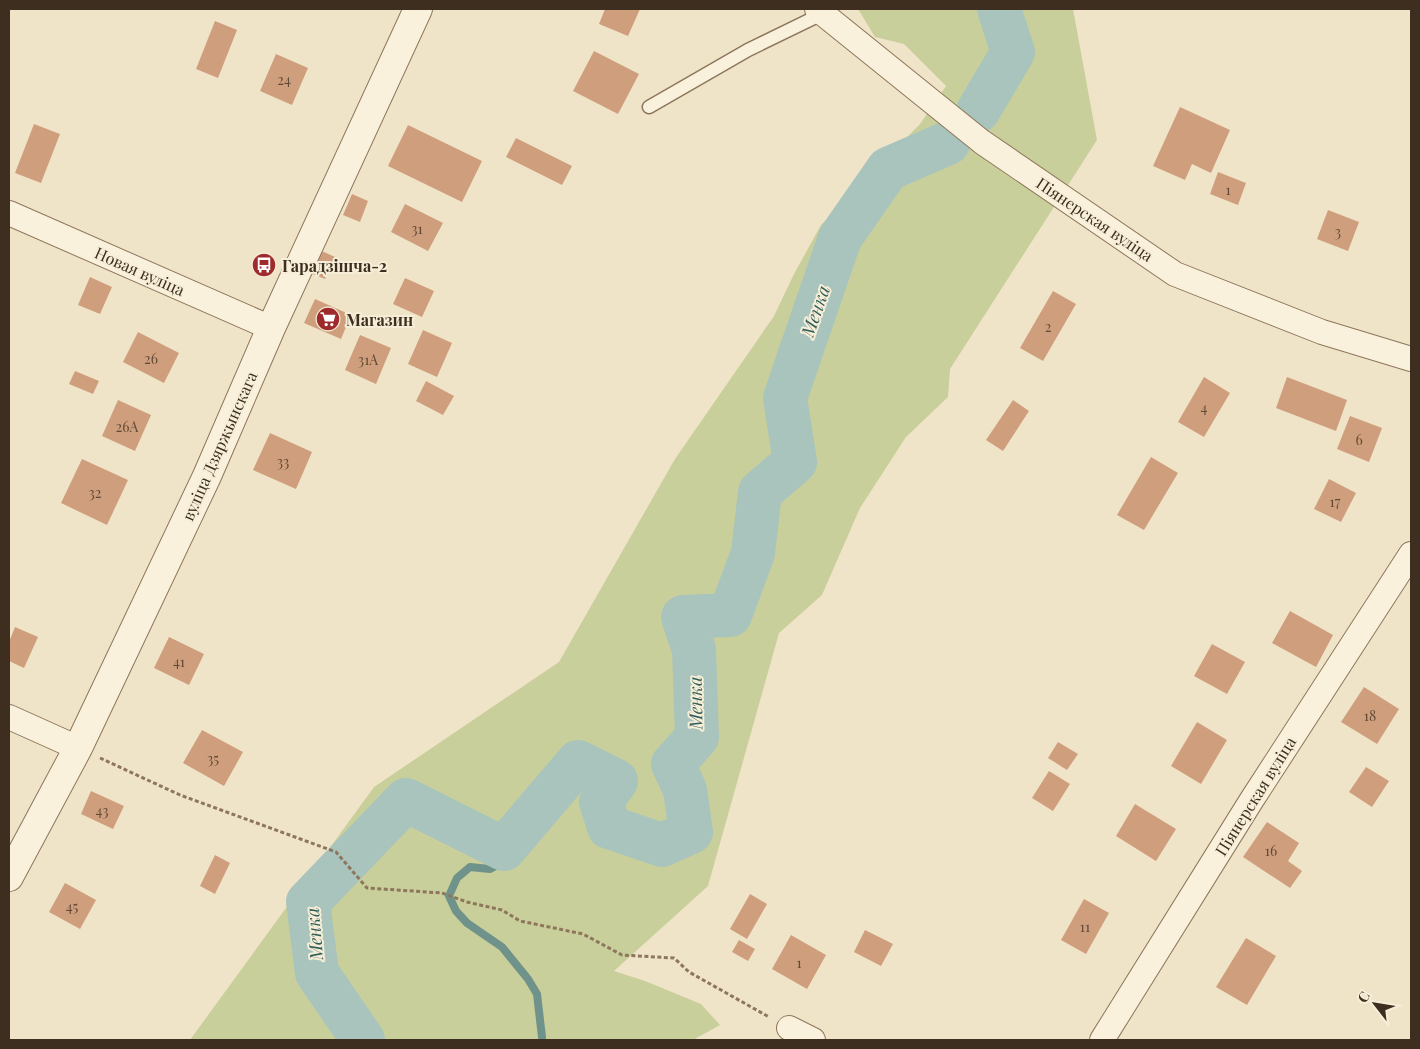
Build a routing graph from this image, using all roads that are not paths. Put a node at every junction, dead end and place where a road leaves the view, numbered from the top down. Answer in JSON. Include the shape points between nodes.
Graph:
{"nodes":[{"id":1,"x":418,"y":9,"type":"edge"},
{"id":2,"x":824,"y":11,"type":"edge"},
{"id":3,"x":649,"y":107,"type":"dead end"},
{"id":4,"x":9,"y":214,"type":"edge"},
{"id":5,"x":271,"y":328,"type":"junction"},
{"id":6,"x":1411,"y":359,"type":"edge"},
{"id":7,"x":1411,"y":554,"type":"edge"},
{"id":8,"x":9,"y":717,"type":"edge"},
{"id":9,"x":78,"y":748,"type":"junction"},
{"id":10,"x":9,"y":877,"type":"edge"},
{"id":11,"x":789,"y":1028,"type":"road end"},
{"id":12,"x":814,"y":1040,"type":"edge"},
{"id":13,"x":1102,"y":1040,"type":"edge"}],
"edges":[{"from":1,"to":5,"type":"street","name":"вуліца Дзяржынскага"},
{"from":2,"to":3,"type":"lane"},
{"from":2,"to":6,"type":"street","name":"Піянерская вуліца","via":[[982,142],[1175,274],[1322,332]]},
{"from":4,"to":5,"type":"street","name":"Новая вуліца"},
{"from":5,"to":9,"type":"street","name":"вуліца Дзяржынскага","via":[[207,476]]},
{"from":7,"to":13,"type":"street","name":"Піянерская вуліца"},
{"from":8,"to":9,"type":"street"},
{"from":9,"to":10,"type":"street","name":"вуліца Дзяржынскага"},
{"from":11,"to":12,"type":"street"}]}
